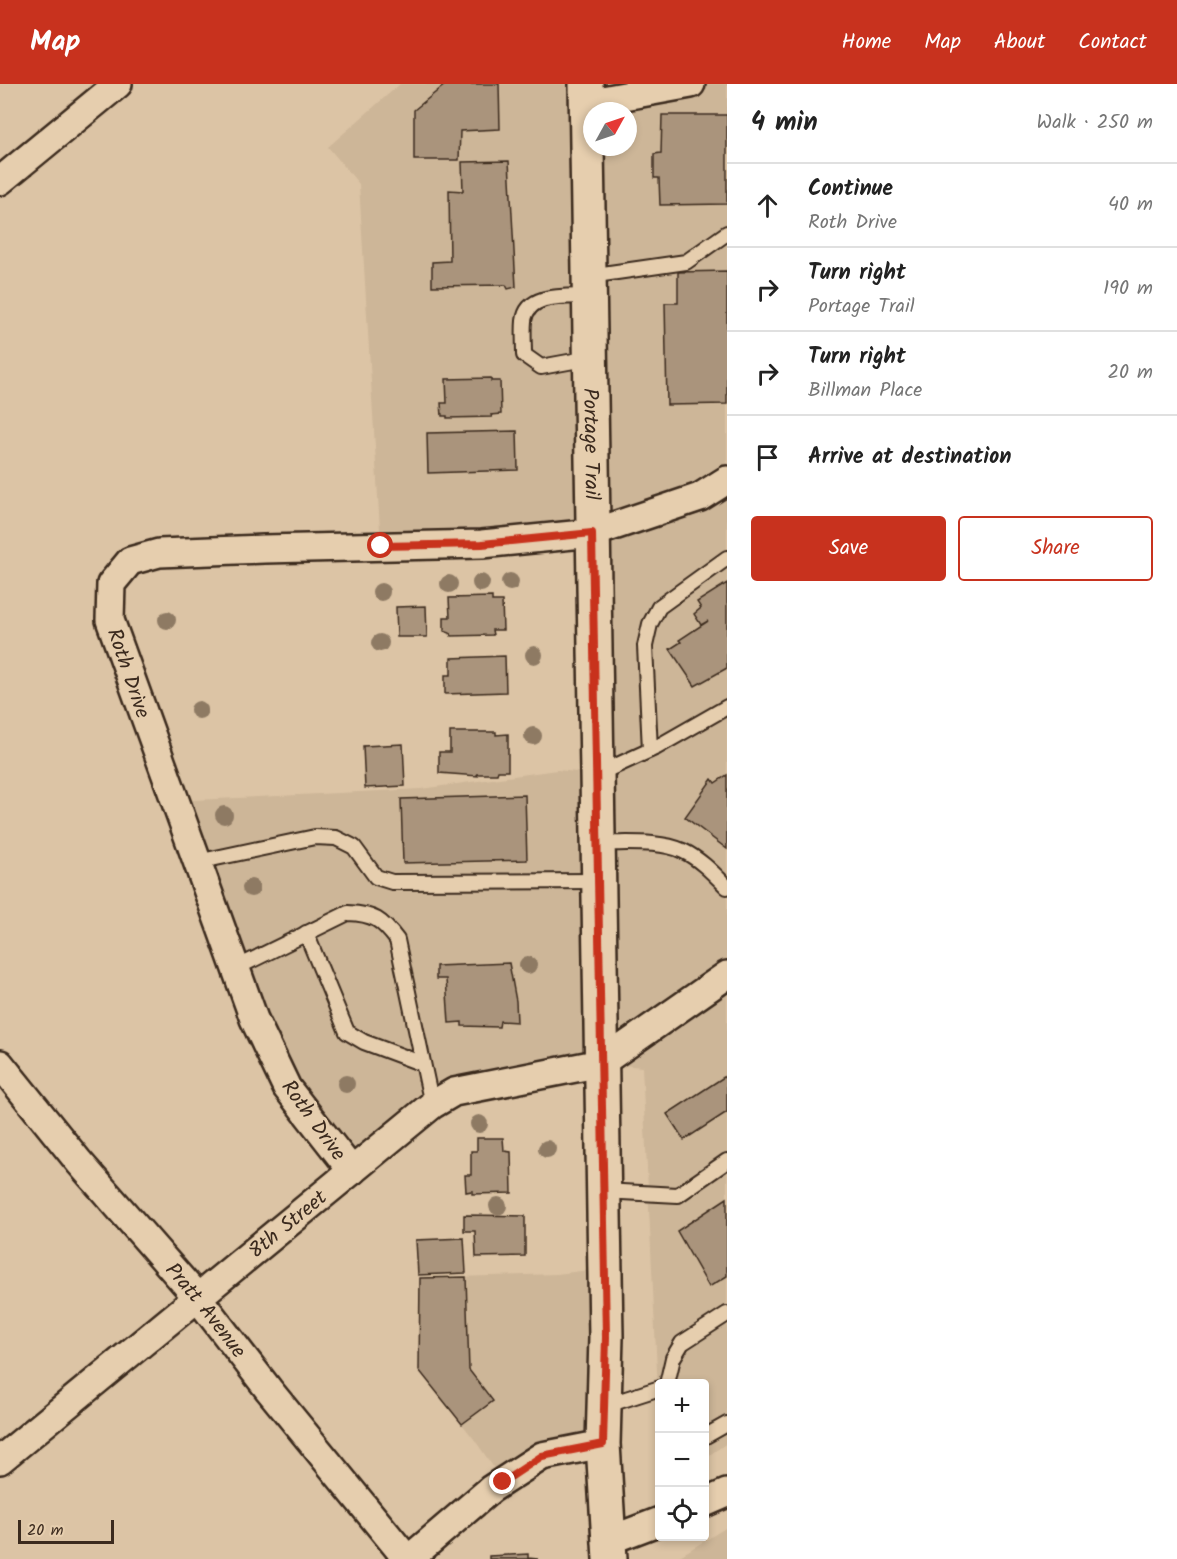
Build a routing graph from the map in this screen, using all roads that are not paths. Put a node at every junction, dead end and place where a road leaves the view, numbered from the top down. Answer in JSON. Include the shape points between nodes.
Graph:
{"nodes":[{"id":1,"x":118,"y":84,"type":"edge"},
{"id":2,"x":691,"y":84,"type":"edge"},
{"id":3,"x":586,"y":94,"type":"edge"},
{"id":4,"x":0,"y":181,"type":"edge"},
{"id":5,"x":727,"y":233,"type":"edge"},
{"id":6,"x":589,"y":286,"type":"junction"},
{"id":7,"x":590,"y":358,"type":"junction"},
{"id":8,"x":727,"y":480,"type":"edge"},
{"id":9,"x":592,"y":533,"type":"junction"},
{"id":10,"x":727,"y":558,"type":"edge"},
{"id":11,"x":727,"y":707,"type":"edge"},
{"id":12,"x":650,"y":750,"type":"junction"},
{"id":13,"x":598,"y":774,"type":"junction"},
{"id":14,"x":599,"y":843,"type":"junction"},
{"id":15,"x":197,"y":862,"type":"junction"},
{"id":16,"x":599,"y":881,"type":"junction"},
{"id":17,"x":727,"y":886,"type":"edge"},
{"id":18,"x":306,"y":933,"type":"junction"},
{"id":19,"x":236,"y":968,"type":"junction"},
{"id":20,"x":727,"y":975,"type":"edge"},
{"id":21,"x":601,"y":1063,"type":"junction"},
{"id":22,"x":0,"y":1064,"type":"edge"},
{"id":23,"x":423,"y":1064,"type":"junction"},
{"id":24,"x":432,"y":1105,"type":"junction"},
{"id":25,"x":727,"y":1161,"type":"edge"},
{"id":26,"x":352,"y":1171,"type":"junction"},
{"id":27,"x":603,"y":1191,"type":"junction"},
{"id":28,"x":198,"y":1298,"type":"junction"},
{"id":29,"x":727,"y":1314,"type":"edge"},
{"id":30,"x":668,"y":1379,"type":"edge"},
{"id":31,"x":655,"y":1390,"type":"edge"},
{"id":32,"x":604,"y":1406,"type":"junction"},
{"id":33,"x":727,"y":1424,"type":"edge"},
{"id":34,"x":709,"y":1435,"type":"edge"},
{"id":35,"x":603,"y":1444,"type":"junction"},
{"id":36,"x":0,"y":1460,"type":"edge"},
{"id":37,"x":727,"y":1493,"type":"edge"},
{"id":38,"x":709,"y":1501,"type":"edge"},
{"id":39,"x":655,"y":1524,"type":"edge"},
{"id":40,"x":610,"y":1550,"type":"edge"},
{"id":41,"x":408,"y":1559,"type":"edge"}],
"edges":[{"from":1,"to":4,"type":"street"},
{"from":2,"to":3,"type":"street"},
{"from":3,"to":6,"type":"main road","name":"Portage Trail"},
{"from":5,"to":6,"type":"lane","via":[[686,262]]},
{"from":6,"to":7,"type":"main road","name":"Portage Trail"},
{"from":6,"to":7,"type":"lane","via":[[540,299],[529,308],[524,320],[524,355],[541,367]]},
{"from":7,"to":9,"type":"main road","name":"Portage Trail"},
{"from":8,"to":9,"type":"street","name":"Roth Drive","via":[[700,497]]},
{"from":9,"to":13,"type":"main road","name":"Portage Trail"},
{"from":9,"to":15,"type":"street","name":"Roth Drive","via":[[482,544],[159,553],[130,561],[111,584],[110,620]]},
{"from":10,"to":12,"type":"lane","via":[[659,607],[650,624],[645,646]]},
{"from":11,"to":12,"type":"lane"},
{"from":12,"to":13,"type":"lane"},
{"from":13,"to":14,"type":"main road","name":"Portage Trail"},
{"from":14,"to":16,"type":"main road","name":"Portage Trail"},
{"from":14,"to":17,"type":"lane","via":[[659,845],[683,851]]},
{"from":15,"to":16,"type":"lane","via":[[315,837],[336,838],[354,847],[376,877],[392,882]]},
{"from":15,"to":19,"type":"street","name":"Roth Drive"},
{"from":16,"to":21,"type":"main road","name":"Portage Trail"},
{"from":18,"to":19,"type":"lane"},
{"from":18,"to":23,"type":"lane","via":[[347,1032]]},
{"from":18,"to":23,"type":"lane","via":[[348,914],[364,914],[384,923],[397,940]]},
{"from":19,"to":26,"type":"street","name":"Roth Drive","via":[[254,1019],[287,1088]]},
{"from":20,"to":21,"type":"street","name":"8th Street"},
{"from":21,"to":24,"type":"street","name":"8th Street","via":[[454,1092]]},
{"from":21,"to":27,"type":"main road","name":"Portage Trail"},
{"from":22,"to":28,"type":"street","name":"Pratt Avenue"},
{"from":23,"to":24,"type":"lane"},
{"from":24,"to":26,"type":"street","name":"8th Street"},
{"from":25,"to":27,"type":"lane","via":[[678,1195]]},
{"from":26,"to":28,"type":"street","name":"8th Street"},
{"from":27,"to":32,"type":"main road","name":"Portage Trail"},
{"from":28,"to":36,"type":"street","name":"8th Street"},
{"from":28,"to":41,"type":"street","name":"Pratt Avenue"},
{"from":29,"to":30,"type":"lane","via":[[682,1343]]},
{"from":31,"to":32,"type":"lane"},
{"from":32,"to":35,"type":"main road","name":"Portage Trail"},
{"from":33,"to":34,"type":"lane"},
{"from":35,"to":40,"type":"main road","name":"Portage Trail"},
{"from":35,"to":41,"type":"street","via":[[542,1456],[491,1490]]},
{"from":37,"to":38,"type":"street"},
{"from":39,"to":40,"type":"street"}]}
